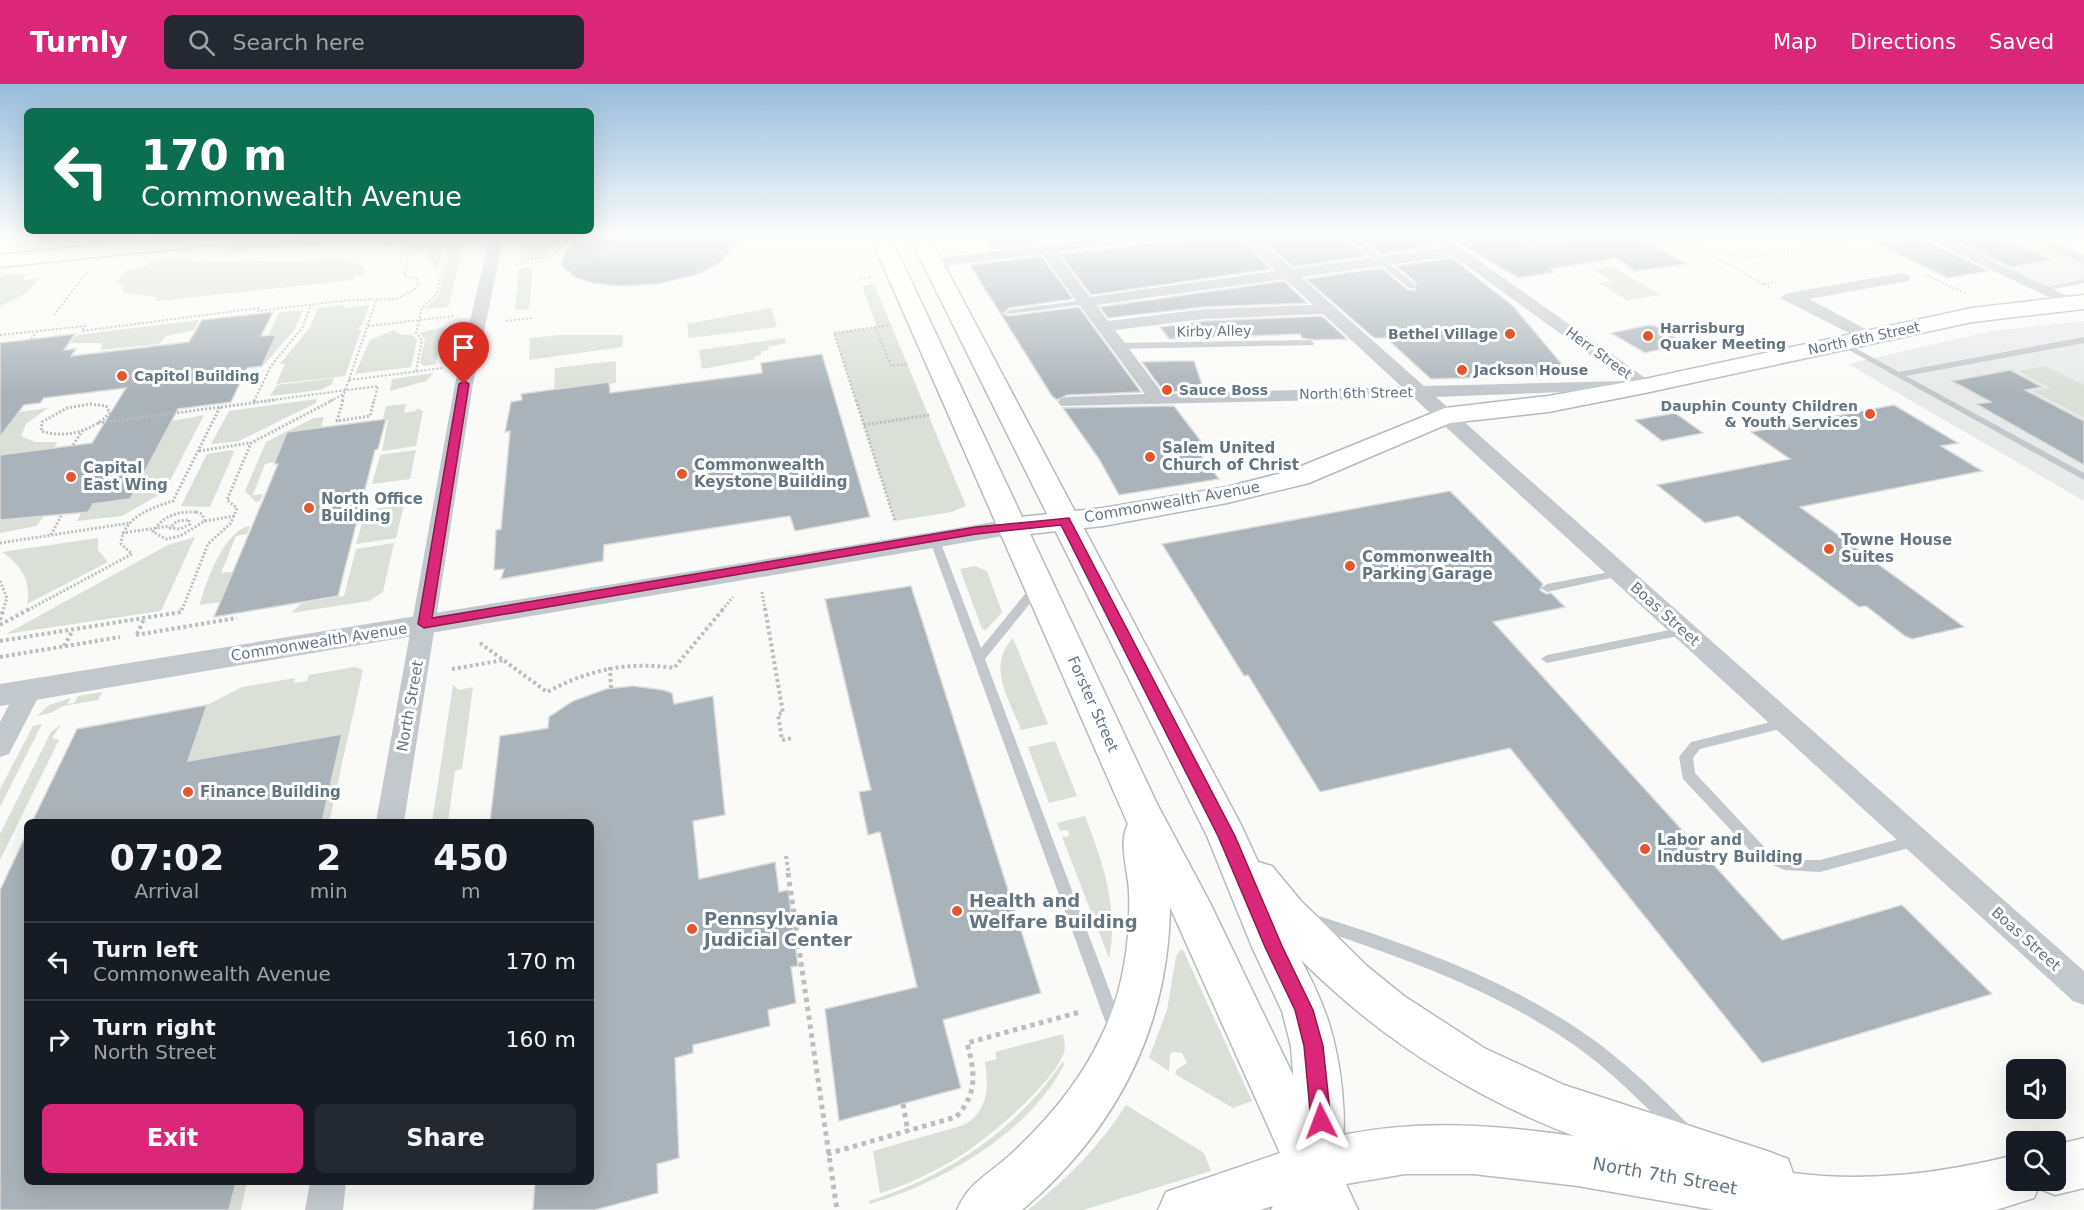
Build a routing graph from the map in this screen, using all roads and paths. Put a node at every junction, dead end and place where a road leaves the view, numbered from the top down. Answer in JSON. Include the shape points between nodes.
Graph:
{"nodes":[{"id":1,"x":71,"y":289,"type":"edge"},
{"id":2,"x":413,"y":289,"type":"edge"},
{"id":3,"x":438,"y":289,"type":"edge"},
{"id":4,"x":485,"y":289,"type":"edge"},
{"id":5,"x":904,"y":289,"type":"edge"},
{"id":6,"x":946,"y":289,"type":"edge"},
{"id":7,"x":1075,"y":289,"type":"edge"},
{"id":8,"x":1182,"y":289,"type":"edge"},
{"id":9,"x":1303,"y":289,"type":"edge"},
{"id":10,"x":1509,"y":289,"type":"edge"},
{"id":11,"x":1775,"y":289,"type":"edge"},
{"id":12,"x":1841,"y":289,"type":"edge"},
{"id":13,"x":2043,"y":289,"type":"edge"},
{"id":14,"x":1791,"y":297,"type":"junction"},
{"id":15,"x":376,"y":301,"type":"junction"},
{"id":16,"x":1085,"y":302,"type":"junction"},
{"id":17,"x":311,"y":305,"type":"junction"},
{"id":18,"x":2080,"y":305,"type":"edge"},
{"id":19,"x":1325,"y":309,"type":"junction"},
{"id":20,"x":1009,"y":312,"type":"dead end"},
{"id":21,"x":54,"y":315,"type":"dead end"},
{"id":22,"x":454,"y":316,"type":"dead end"},
{"id":23,"x":532,"y":318,"type":"dead end"},
{"id":24,"x":419,"y":320,"type":"junction"},
{"id":25,"x":506,"y":321,"type":"dead end"},
{"id":26,"x":891,"y":325,"type":"dead end"},
{"id":27,"x":368,"y":326,"type":"junction"},
{"id":28,"x":1103,"y":326,"type":"junction"},
{"id":29,"x":875,"y":327,"type":"junction"},
{"id":30,"x":41,"y":330,"type":"junction"},
{"id":31,"x":0,"y":335,"type":"edge"},
{"id":32,"x":1867,"y":337,"type":"junction"},
{"id":33,"x":31,"y":339,"type":"dead end"},
{"id":34,"x":2084,"y":340,"type":"edge"},
{"id":35,"x":1310,"y":343,"type":"dead end"},
{"id":36,"x":1840,"y":343,"type":"junction"},
{"id":37,"x":1118,"y":346,"type":"junction"},
{"id":38,"x":908,"y":364,"type":"dead end"},
{"id":39,"x":443,"y":368,"type":"dead end"},
{"id":40,"x":416,"y":371,"type":"junction"},
{"id":41,"x":1900,"y":374,"type":"junction"},
{"id":42,"x":349,"y":380,"type":"junction"},
{"id":43,"x":1645,"y":386,"type":"junction"},
{"id":44,"x":344,"y":392,"type":"junction"},
{"id":45,"x":1417,"y":392,"type":"junction"},
{"id":46,"x":1157,"y":398,"type":"junction"},
{"id":47,"x":1067,"y":402,"type":"dead end"},
{"id":48,"x":253,"y":403,"type":"junction"},
{"id":49,"x":220,"y":407,"type":"junction"},
{"id":50,"x":929,"y":415,"type":"dead end"},
{"id":51,"x":1445,"y":416,"type":"junction"},
{"id":52,"x":98,"y":423,"type":"junction"},
{"id":53,"x":864,"y":425,"type":"junction"},
{"id":54,"x":84,"y":430,"type":"junction"},
{"id":55,"x":251,"y":443,"type":"junction"},
{"id":56,"x":73,"y":445,"type":"dead end"},
{"id":57,"x":199,"y":451,"type":"junction"},
{"id":58,"x":2084,"y":477,"type":"edge"},
{"id":59,"x":61,"y":516,"type":"dead end"},
{"id":60,"x":236,"y":516,"type":"junction"},
{"id":61,"x":205,"y":521,"type":"junction"},
{"id":62,"x":896,"y":521,"type":"dead end"},
{"id":63,"x":1065,"y":521,"type":"junction"},
{"id":64,"x":130,"y":523,"type":"junction"},
{"id":65,"x":170,"y":526,"type":"junction"},
{"id":66,"x":1012,"y":527,"type":"junction"},
{"id":67,"x":154,"y":529,"type":"junction"},
{"id":68,"x":122,"y":533,"type":"junction"},
{"id":69,"x":51,"y":535,"type":"junction"},
{"id":70,"x":934,"y":538,"type":"junction"},
{"id":71,"x":0,"y":543,"type":"edge"},
{"id":72,"x":1620,"y":573,"type":"junction"},
{"id":73,"x":0,"y":581,"type":"edge"},
{"id":74,"x":1039,"y":585,"type":"junction"},
{"id":75,"x":1547,"y":588,"type":"dead end"},
{"id":76,"x":762,"y":592,"type":"dead end"},
{"id":77,"x":733,"y":597,"type":"dead end"},
{"id":78,"x":237,"y":618,"type":"dead end"},
{"id":79,"x":144,"y":619,"type":"junction"},
{"id":80,"x":0,"y":620,"type":"edge"},
{"id":81,"x":424,"y":624,"type":"junction"},
{"id":82,"x":0,"y":626,"type":"edge"},
{"id":83,"x":74,"y":629,"type":"junction"},
{"id":84,"x":1684,"y":631,"type":"junction"},
{"id":85,"x":120,"y":638,"type":"dead end"},
{"id":86,"x":0,"y":641,"type":"edge"},
{"id":87,"x":480,"y":643,"type":"dead end"},
{"id":88,"x":64,"y":646,"type":"junction"},
{"id":89,"x":0,"y":657,"type":"edge"},
{"id":90,"x":979,"y":658,"type":"junction"},
{"id":91,"x":1547,"y":659,"type":"dead end"},
{"id":92,"x":504,"y":660,"type":"junction"},
{"id":93,"x":610,"y":667,"type":"junction"},
{"id":94,"x":452,"y":669,"type":"dead end"},
{"id":95,"x":611,"y":688,"type":"dead end"},
{"id":96,"x":14,"y":693,"type":"edge"},
{"id":97,"x":1787,"y":723,"type":"junction"},
{"id":98,"x":793,"y":738,"type":"dead end"},
{"id":99,"x":0,"y":747,"type":"edge"},
{"id":100,"x":1138,"y":805,"type":"junction"},
{"id":101,"x":391,"y":819,"type":"edge"},
{"id":102,"x":1227,"y":836,"type":"junction"},
{"id":103,"x":1917,"y":841,"type":"junction"},
{"id":104,"x":786,"y":856,"type":"dead end"},
{"id":105,"x":1280,"y":910,"type":"junction"},
{"id":106,"x":2084,"y":991,"type":"edge"},
{"id":107,"x":1080,"y":1012,"type":"dead end"},
{"id":108,"x":1123,"y":1047,"type":"junction"},
{"id":109,"x":903,"y":1104,"type":"dead end"},
{"id":110,"x":908,"y":1132,"type":"junction"},
{"id":111,"x":826,"y":1154,"type":"junction"},
{"id":112,"x":1712,"y":1159,"type":"junction"},
{"id":113,"x":2084,"y":1163,"type":"edge"},
{"id":114,"x":2066,"y":1167,"type":"edge"},
{"id":115,"x":2006,"y":1182,"type":"edge"},
{"id":116,"x":328,"y":1185,"type":"edge"},
{"id":117,"x":1314,"y":1196,"type":"edge"},
{"id":118,"x":1909,"y":1201,"type":"junction"},
{"id":119,"x":324,"y":1210,"type":"edge"},
{"id":120,"x":837,"y":1210,"type":"edge"},
{"id":121,"x":983,"y":1210,"type":"edge"},
{"id":122,"x":1184,"y":1210,"type":"edge"}],
"edges":[{"from":1,"to":21,"type":"path"},
{"from":2,"to":15,"type":"path","via":[[401,297]]},
{"from":3,"to":24,"type":"path","via":[[436,296],[422,308]]},
{"from":4,"to":81,"type":"street","name":"North Street","via":[[464,384]]},
{"from":5,"to":66,"type":"main road","name":"Forster Street"},
{"from":6,"to":63,"type":"main road"},
{"from":7,"to":16,"type":"street"},
{"from":8,"to":16,"type":"street"},
{"from":9,"to":19,"type":"street","name":"Boas Street"},
{"from":10,"to":43,"type":"street","name":"Herr Street"},
{"from":11,"to":14,"type":"path"},
{"from":12,"to":14,"type":"street"},
{"from":13,"to":18,"type":"street"},
{"from":14,"to":32,"type":"street"},
{"from":15,"to":17,"type":"path"},
{"from":15,"to":27,"type":"path"},
{"from":16,"to":20,"type":"lane"},
{"from":16,"to":28,"type":"street"},
{"from":17,"to":30,"type":"path","via":[[82,331],[86,326]]},
{"from":17,"to":48,"type":"path","via":[[302,328],[271,366]]},
{"from":18,"to":32,"type":"main road","name":"North 6th Street","via":[[1972,315]]},
{"from":19,"to":28,"type":"street","via":[[1204,314]]},
{"from":19,"to":45,"type":"street","name":"Boas Street"},
{"from":22,"to":24,"type":"path"},
{"from":23,"to":25,"type":"path"},
{"from":24,"to":27,"type":"path"},
{"from":24,"to":40,"type":"path","via":[[416,333],[422,340]]},
{"from":26,"to":29,"type":"path"},
{"from":27,"to":42,"type":"path"},
{"from":28,"to":37,"type":"street"},
{"from":29,"to":38,"type":"path","via":[[891,366]]},
{"from":29,"to":53,"type":"path","via":[[834,333]]},
{"from":30,"to":31,"type":"path"},
{"from":30,"to":33,"type":"path"},
{"from":32,"to":36,"type":"main road","name":"North 6th Street"},
{"from":34,"to":41,"type":"lane"},
{"from":35,"to":37,"type":"lane","name":"Kirby Alley"},
{"from":36,"to":41,"type":"lane"},
{"from":36,"to":43,"type":"main road","name":"North 6th Street"},
{"from":37,"to":46,"type":"street"},
{"from":39,"to":40,"type":"path"},
{"from":40,"to":42,"type":"path"},
{"from":41,"to":58,"type":"lane"},
{"from":42,"to":44,"type":"path"},
{"from":43,"to":45,"type":"street","name":"North 6th Street"},
{"from":43,"to":51,"type":"main road","name":"North 6th Street","via":[[1548,404]]},
{"from":44,"to":44,"type":"path","via":[[337,420],[370,416],[378,386]]},
{"from":44,"to":48,"type":"path"},
{"from":44,"to":55,"type":"path"},
{"from":45,"to":46,"type":"street","name":"North 6th Street"},
{"from":45,"to":51,"type":"street","name":"Boas Street"},
{"from":46,"to":47,"type":"street","name":"North 6th Street"},
{"from":48,"to":49,"type":"path"},
{"from":49,"to":52,"type":"path"},
{"from":49,"to":57,"type":"path"},
{"from":50,"to":53,"type":"path"},
{"from":51,"to":63,"type":"main road","name":"Commonwealth Avenue","via":[[1299,477],[1215,497]]},
{"from":51,"to":72,"type":"street","name":"Boas Street"},
{"from":52,"to":54,"type":"path"},
{"from":52,"to":54,"type":"path","via":[[110,409],[90,404],[56,412],[40,427],[41,431],[55,435]]},
{"from":53,"to":62,"type":"path"},
{"from":54,"to":56,"type":"path"},
{"from":55,"to":57,"type":"path"},
{"from":55,"to":60,"type":"path","via":[[226,500],[237,508]]},
{"from":57,"to":64,"type":"path","via":[[173,501]]},
{"from":59,"to":69,"type":"path"},
{"from":60,"to":61,"type":"path"},
{"from":60,"to":79,"type":"path","via":[[225,530],[210,539],[182,612]]},
{"from":61,"to":67,"type":"path","via":[[202,514],[189,512],[164,519]]},
{"from":61,"to":67,"type":"path","via":[[190,533],[173,538],[159,537]]},
{"from":63,"to":66,"type":"main road","name":"Commonwealth Avenue"},
{"from":63,"to":102,"type":"main road"},
{"from":64,"to":68,"type":"path"},
{"from":64,"to":69,"type":"path"},
{"from":65,"to":65,"type":"path","via":[[173,530],[182,529],[190,521],[180,520]]},
{"from":65,"to":67,"type":"path"},
{"from":66,"to":70,"type":"street","name":"Commonwealth Avenue"},
{"from":66,"to":74,"type":"main road","name":"Forster Street"},
{"from":67,"to":68,"type":"path"},
{"from":68,"to":82,"type":"path","via":[[121,544],[132,554]]},
{"from":69,"to":71,"type":"path"},
{"from":70,"to":81,"type":"street","name":"Commonwealth Avenue"},
{"from":70,"to":90,"type":"lane"},
{"from":72,"to":75,"type":"lane"},
{"from":72,"to":84,"type":"street","name":"Boas Street"},
{"from":73,"to":80,"type":"path","via":[[7,598]]},
{"from":74,"to":90,"type":"lane"},
{"from":74,"to":100,"type":"main road","name":"Forster Street"},
{"from":76,"to":98,"type":"path","via":[[783,713],[778,714],[782,740]]},
{"from":77,"to":93,"type":"path","via":[[674,668],[645,663]]},
{"from":78,"to":79,"type":"path","via":[[136,635]]},
{"from":79,"to":83,"type":"path"},
{"from":81,"to":96,"type":"street","name":"Commonwealth Avenue"},
{"from":81,"to":101,"type":"street","name":"North Street"},
{"from":83,"to":86,"type":"path"},
{"from":83,"to":88,"type":"path"},
{"from":84,"to":91,"type":"lane"},
{"from":84,"to":97,"type":"street","name":"Boas Street"},
{"from":85,"to":88,"type":"path"},
{"from":87,"to":92,"type":"path"},
{"from":88,"to":89,"type":"path"},
{"from":90,"to":108,"type":"lane"},
{"from":92,"to":93,"type":"path","via":[[547,692],[575,677]]},
{"from":92,"to":94,"type":"path"},
{"from":93,"to":95,"type":"path"},
{"from":96,"to":99,"type":"street"},
{"from":97,"to":103,"type":"street","name":"Boas Street"},
{"from":97,"to":103,"type":"lane","via":[[1696,745],[1686,757],[1688,775],[1764,856],[1790,866],[1820,866]]},
{"from":100,"to":108,"type":"main road","via":[[1150,873],[1150,912],[1139,996]]},
{"from":100,"to":117,"type":"main road","name":"Forster Street","via":[[1194,913]]},
{"from":102,"to":105,"type":"main road"},
{"from":102,"to":117,"type":"main road","via":[[1304,1010],[1314,1046],[1321,1121]]},
{"from":103,"to":106,"type":"street","name":"Boas Street"},
{"from":104,"to":111,"type":"path"},
{"from":105,"to":112,"type":"main road","via":[[1365,990],[1413,1028],[1469,1062],[1548,1103]]},
{"from":105,"to":112,"type":"lane","via":[[1381,941],[1448,968],[1525,1007],[1630,1079]]},
{"from":107,"to":110,"type":"path","via":[[966,1043],[976,1084],[969,1104],[956,1117]]},
{"from":108,"to":121,"type":"main road","via":[[1096,1095],[1061,1140],[1014,1187]]},
{"from":109,"to":110,"type":"path"},
{"from":110,"to":111,"type":"path"},
{"from":111,"to":120,"type":"path"},
{"from":112,"to":118,"type":"main road","via":[[1830,1191]]},
{"from":113,"to":114,"type":"main road"},
{"from":115,"to":118,"type":"main road","name":"North 7th Street"},
{"from":116,"to":119,"type":"street"},
{"from":117,"to":118,"type":"main road","name":"North 7th Street","via":[[1373,1154],[1425,1149],[1502,1151],[1780,1196],[1847,1203]]},
{"from":117,"to":122,"type":"main road","name":"North 7th Street"}]}
